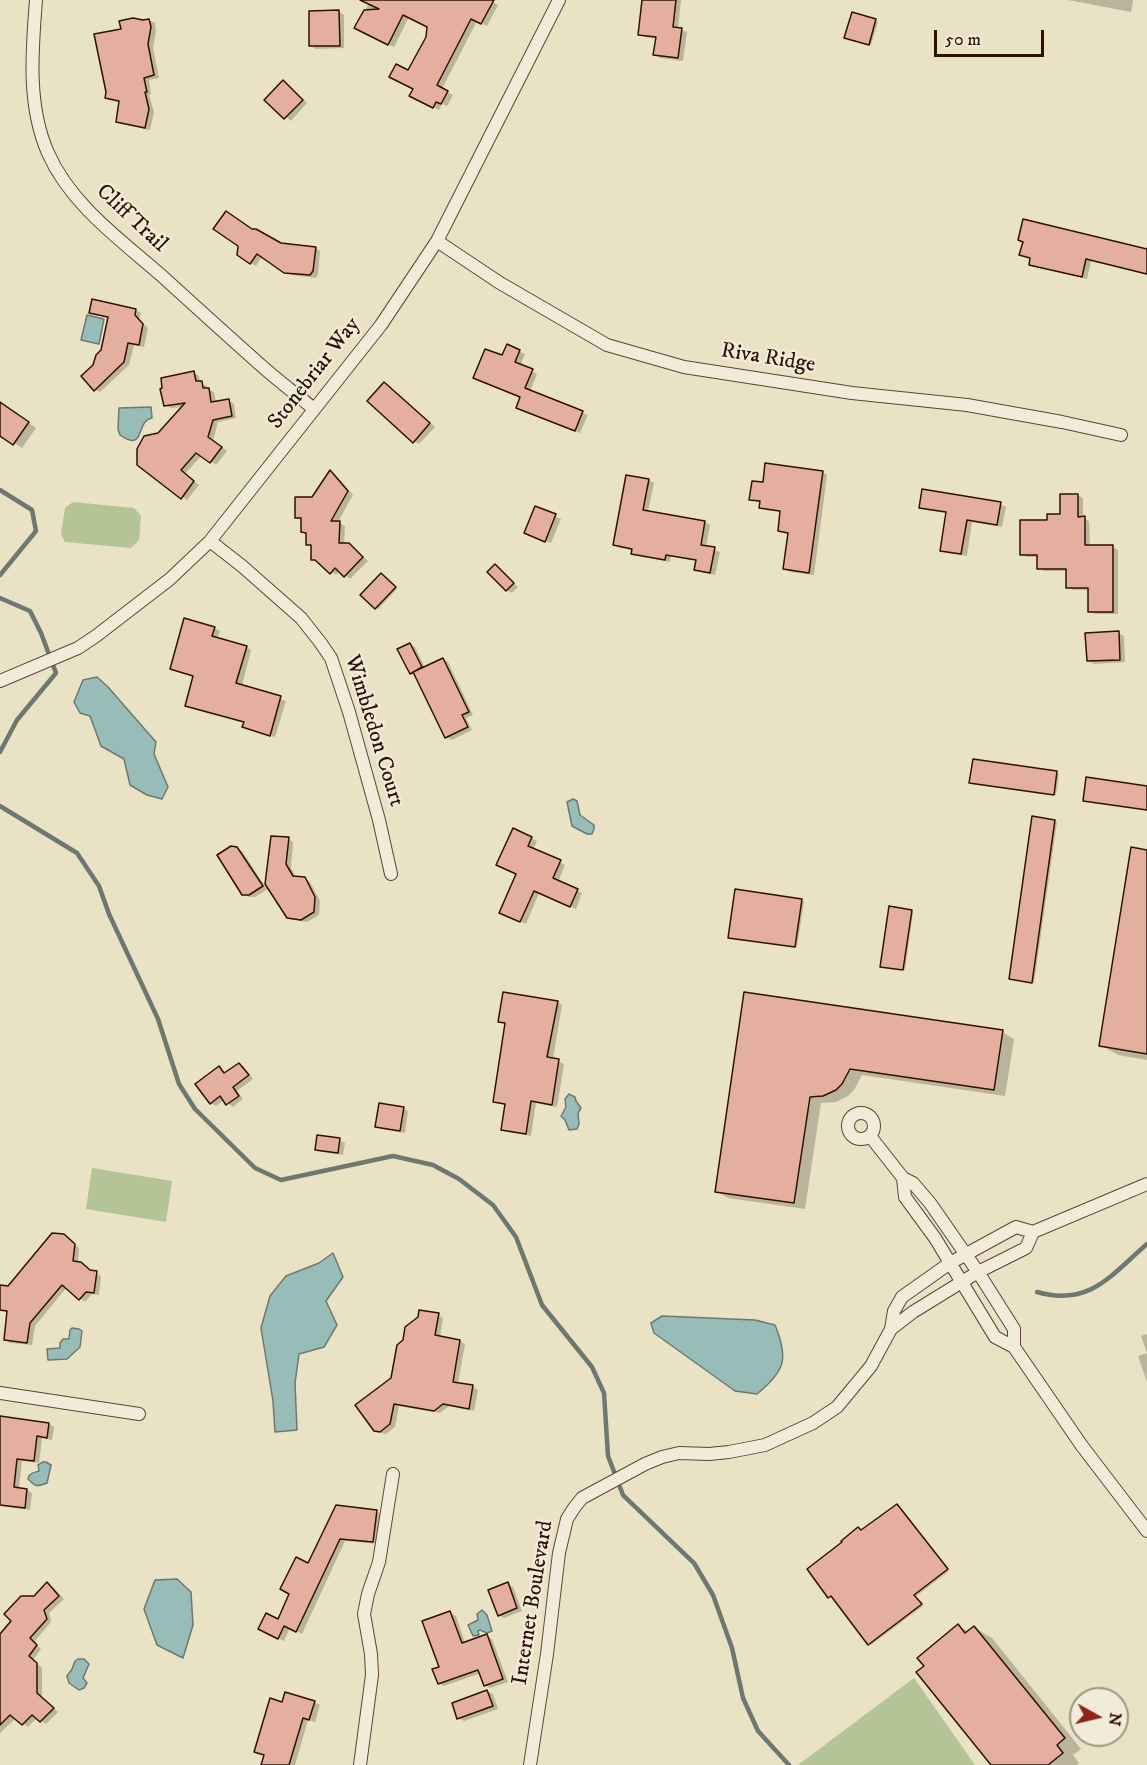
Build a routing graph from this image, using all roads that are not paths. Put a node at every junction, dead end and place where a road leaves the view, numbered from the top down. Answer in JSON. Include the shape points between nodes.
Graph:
{"nodes":[{"id":1,"x":36,"y":0,"type":"edge"},
{"id":2,"x":559,"y":0,"type":"edge"},
{"id":3,"x":437,"y":242,"type":"junction"},
{"id":4,"x":314,"y":409,"type":"junction"},
{"id":5,"x":1121,"y":435,"type":"dead end"},
{"id":6,"x":210,"y":541,"type":"junction"},
{"id":7,"x":0,"y":681,"type":"edge"},
{"id":8,"x":391,"y":874,"type":"dead end"},
{"id":9,"x":870,"y":1136,"type":"dead end"},
{"id":10,"x":903,"y":1178,"type":"junction"},
{"id":11,"x":1147,"y":1184,"type":"edge"},
{"id":12,"x":1033,"y":1232,"type":"junction"},
{"id":13,"x":966,"y":1255,"type":"junction"},
{"id":14,"x":950,"y":1263,"type":"junction"},
{"id":15,"x":978,"y":1272,"type":"junction"},
{"id":16,"x":963,"y":1282,"type":"junction"},
{"id":17,"x":891,"y":1329,"type":"junction"},
{"id":18,"x":1014,"y":1347,"type":"junction"},
{"id":19,"x":0,"y":1393,"type":"edge"},
{"id":20,"x":138,"y":1414,"type":"dead end"},
{"id":21,"x":393,"y":1474,"type":"dead end"},
{"id":22,"x":1147,"y":1532,"type":"edge"},
{"id":23,"x":360,"y":1765,"type":"edge"},
{"id":24,"x":530,"y":1765,"type":"edge"}],
"edges":[{"from":1,"to":4,"type":"street","name":"Cliff Trail","via":[[33,96],[48,153],[63,180],[80,203]]},
{"from":2,"to":3,"type":"street","name":"Stonebriar Way"},
{"from":3,"to":4,"type":"street","name":"Stonebriar Way","via":[[381,325]]},
{"from":3,"to":5,"type":"street","name":"Riva Ridge","via":[[607,345],[684,367],[852,393],[967,405]]},
{"from":4,"to":6,"type":"street","name":"Stonebriar Way"},
{"from":6,"to":7,"type":"street","name":"Stonebriar Way","via":[[170,579],[96,636],[78,648]]},
{"from":6,"to":8,"type":"street","name":"Wimbledon Court","via":[[301,618],[331,658]]},
{"from":9,"to":10,"type":"street"},
{"from":10,"to":13,"type":"street","via":[[913,1183],[930,1203]]},
{"from":10,"to":14,"type":"street","via":[[905,1197]]},
{"from":11,"to":12,"type":"street","name":"Internet Boulevard"},
{"from":12,"to":13,"type":"street","name":"Internet Boulevard","via":[[1017,1227]]},
{"from":12,"to":15,"type":"street","name":"Internet Boulevard","via":[[1026,1248]]},
{"from":13,"to":14,"type":"street","name":"Internet Boulevard"},
{"from":13,"to":15,"type":"street"},
{"from":14,"to":16,"type":"street"},
{"from":14,"to":17,"type":"street","name":"Internet Boulevard","via":[[902,1296]]},
{"from":15,"to":16,"type":"street","name":"Internet Boulevard"},
{"from":15,"to":18,"type":"street","via":[[1014,1329]]},
{"from":16,"to":17,"type":"street","name":"Internet Boulevard"},
{"from":16,"to":18,"type":"street","via":[[995,1337]]},
{"from":17,"to":24,"type":"street","name":"Internet Boulevard","via":[[858,1382],[837,1407],[813,1423],[765,1445],[662,1457],[582,1498],[567,1519],[559,1553]]},
{"from":18,"to":22,"type":"street"},
{"from":19,"to":20,"type":"street"},
{"from":21,"to":23,"type":"street","via":[[379,1562],[364,1614],[372,1675]]}]}
